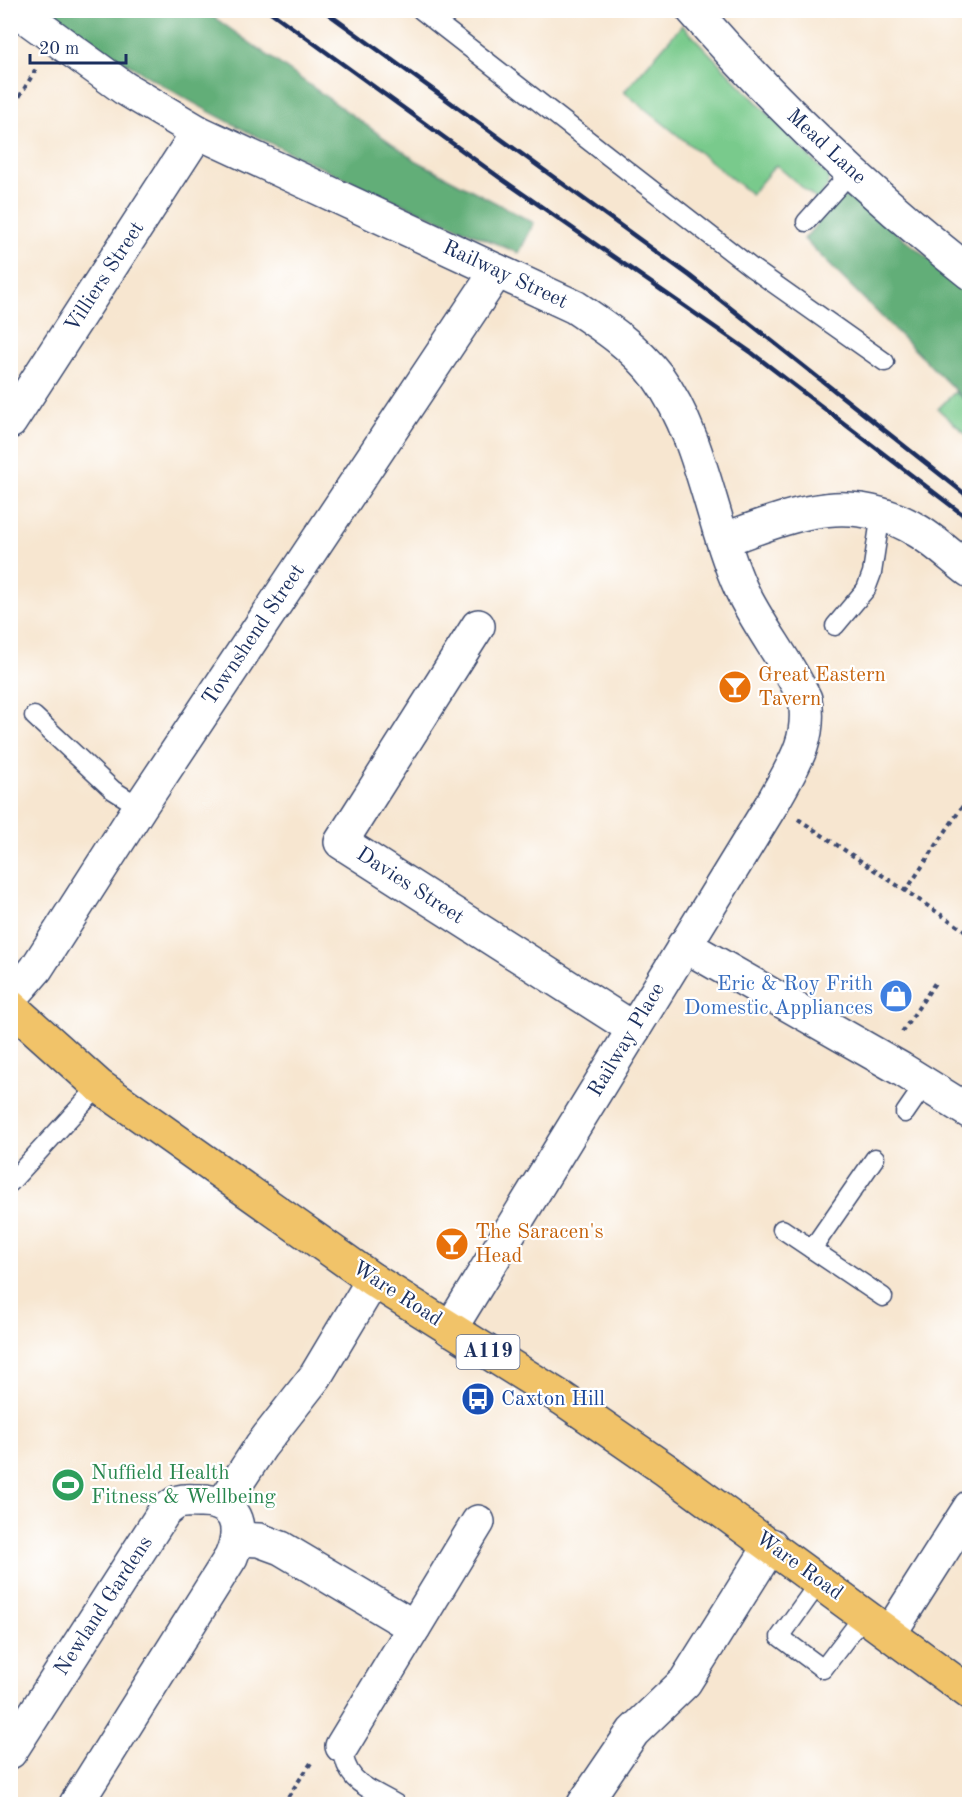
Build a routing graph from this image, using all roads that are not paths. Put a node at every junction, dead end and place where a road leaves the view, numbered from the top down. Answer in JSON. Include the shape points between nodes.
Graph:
{"nodes":[{"id":1,"x":16,"y":10,"type":"edge"},
{"id":2,"x":421,"y":10,"type":"edge"},
{"id":3,"x":693,"y":10,"type":"edge"},
{"id":4,"x":198,"y":132,"type":"junction"},
{"id":5,"x":851,"y":172,"type":"junction"},
{"id":6,"x":806,"y":222,"type":"dead end"},
{"id":7,"x":497,"y":271,"type":"junction"},
{"id":8,"x":969,"y":273,"type":"edge"},
{"id":9,"x":885,"y":362,"type":"dead end"},
{"id":10,"x":10,"y":422,"type":"edge"},
{"id":11,"x":881,"y":513,"type":"junction"},
{"id":12,"x":723,"y":540,"type":"junction"},
{"id":13,"x":969,"y":571,"type":"edge"},
{"id":14,"x":478,"y":626,"type":"dead end"},
{"id":15,"x":835,"y":626,"type":"dead end"},
{"id":16,"x":808,"y":715,"type":"joint"},
{"id":17,"x":34,"y":716,"type":"dead end"},
{"id":18,"x":140,"y":807,"type":"junction"},
{"id":19,"x":684,"y":945,"type":"junction"},
{"id":20,"x":10,"y":999,"type":"edge"},
{"id":21,"x":10,"y":1006,"type":"edge"},
{"id":22,"x":634,"y":1029,"type":"junction"},
{"id":23,"x":925,"y":1084,"type":"junction"},
{"id":24,"x":99,"y":1086,"type":"junction"},
{"id":25,"x":969,"y":1112,"type":"edge"},
{"id":26,"x":905,"y":1113,"type":"dead end"},
{"id":27,"x":874,"y":1158,"type":"dead end"},
{"id":28,"x":10,"y":1183,"type":"edge"},
{"id":29,"x":782,"y":1229,"type":"dead end"},
{"id":30,"x":812,"y":1249,"type":"junction"},
{"id":31,"x":373,"y":1280,"type":"junction"},
{"id":32,"x":883,"y":1297,"type":"dead end"},
{"id":33,"x":450,"y":1329,"type":"junction"},
{"id":34,"x":223,"y":1504,"type":"junction"},
{"id":35,"x":969,"y":1507,"type":"edge"},
{"id":36,"x":478,"y":1522,"type":"dead end"},
{"id":37,"x":239,"y":1539,"type":"junction"},
{"id":38,"x":771,"y":1545,"type":"junction"},
{"id":39,"x":820,"y":1581,"type":"junction"},
{"id":40,"x":878,"y":1623,"type":"junction"},
{"id":41,"x":414,"y":1627,"type":"junction"},
{"id":42,"x":969,"y":1694,"type":"edge"},
{"id":43,"x":342,"y":1746,"type":"joint"},
{"id":44,"x":10,"y":1752,"type":"edge"},
{"id":45,"x":76,"y":1804,"type":"edge"},
{"id":46,"x":396,"y":1804,"type":"edge"},
{"id":47,"x":584,"y":1804,"type":"edge"}],
"edges":[{"from":1,"to":4,"type":"street","name":"Railway Street","via":[[124,88]]},
{"from":2,"to":9,"type":"lane","via":[[752,268]]},
{"from":3,"to":5,"type":"street","name":"Mead Lane","via":[[766,91]]},
{"from":4,"to":7,"type":"street","name":"Railway Street"},
{"from":4,"to":10,"type":"street","name":"Villiers Street"},
{"from":5,"to":6,"type":"lane"},
{"from":5,"to":8,"type":"street","name":"Mead Lane"},
{"from":7,"to":12,"type":"street","name":"Railway Street","via":[[575,307],[606,327],[657,376],[676,406],[696,455]]},
{"from":7,"to":18,"type":"street","name":"Townshend Street"},
{"from":11,"to":12,"type":"street","via":[[842,507],[795,514]]},
{"from":11,"to":13,"type":"street","via":[[918,531]]},
{"from":11,"to":15,"type":"lane","via":[[866,589]]},
{"from":12,"to":16,"type":"street","name":"Railway Street","via":[[741,589],[794,676]]},
{"from":14,"to":22,"type":"street","name":"Davies Street","via":[[341,842]]},
{"from":16,"to":19,"type":"street","name":"Railway Place","via":[[806,738],[773,802]]},
{"from":17,"to":18,"type":"lane","via":[[113,790]]},
{"from":18,"to":20,"type":"street","name":"Townshend Street","via":[[36,969]]},
{"from":19,"to":22,"type":"street","name":"Railway Place"},
{"from":19,"to":23,"type":"street"},
{"from":21,"to":24,"type":"main road","name":"Ware Road","number":"A119"},
{"from":22,"to":33,"type":"street","name":"Railway Place"},
{"from":23,"to":25,"type":"street"},
{"from":23,"to":26,"type":"lane"},
{"from":24,"to":28,"type":"lane"},
{"from":24,"to":31,"type":"main road","name":"Ware Road","number":"A119"},
{"from":27,"to":30,"type":"lane"},
{"from":29,"to":30,"type":"lane"},
{"from":30,"to":32,"type":"lane"},
{"from":31,"to":33,"type":"main road","name":"Ware Road","number":"A119"},
{"from":31,"to":34,"type":"street","via":[[315,1377],[261,1446]]},
{"from":33,"to":38,"type":"main road","name":"Ware Road","number":"A119","via":[[563,1399]]},
{"from":34,"to":37,"type":"street","via":[[235,1518]]},
{"from":34,"to":44,"type":"street","name":"Newland Gardens","via":[[180,1501],[164,1512]]},
{"from":35,"to":40,"type":"street"},
{"from":36,"to":41,"type":"street"},
{"from":37,"to":41,"type":"street","via":[[259,1540],[281,1548]]},
{"from":37,"to":45,"type":"street"},
{"from":38,"to":39,"type":"main road","name":"Ware Road","number":"A119"},
{"from":38,"to":47,"type":"street","via":[[685,1682],[633,1731]]},
{"from":39,"to":40,"type":"main road","name":"Ware Road","number":"A119"},
{"from":39,"to":40,"type":"lane","via":[[780,1637],[823,1669]]},
{"from":40,"to":42,"type":"main road","name":"Ware Road","number":"A119"},
{"from":41,"to":43,"type":"street"},
{"from":43,"to":46,"type":"lane","via":[[350,1776]]}]}
